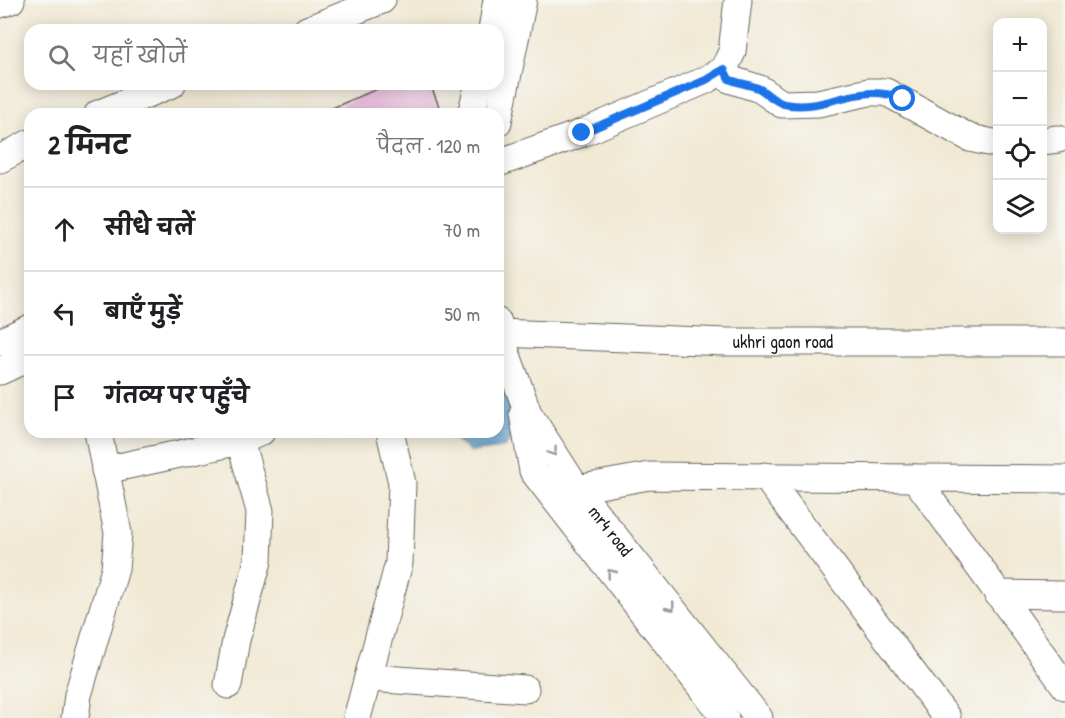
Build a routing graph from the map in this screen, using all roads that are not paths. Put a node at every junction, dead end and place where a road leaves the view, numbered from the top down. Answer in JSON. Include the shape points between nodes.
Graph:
{"nodes":[{"id":1,"x":11,"y":0,"type":"edge"},
{"id":2,"x":497,"y":0,"type":"edge"},
{"id":3,"x":523,"y":0,"type":"edge"},
{"id":4,"x":738,"y":0,"type":"edge"},
{"id":5,"x":369,"y":2,"type":"edge"},
{"id":6,"x":0,"y":4,"type":"edge"},
{"id":7,"x":320,"y":24,"type":"edge"},
{"id":8,"x":493,"y":24,"type":"edge"},
{"id":9,"x":724,"y":69,"type":"junction"},
{"id":10,"x":157,"y":90,"type":"edge"},
{"id":11,"x":477,"y":90,"type":"edge"},
{"id":12,"x":113,"y":108,"type":"edge"},
{"id":13,"x":473,"y":108,"type":"edge"},
{"id":14,"x":501,"y":108,"type":"edge"},
{"id":15,"x":993,"y":143,"type":"edge"},
{"id":16,"x":24,"y":146,"type":"edge"},
{"id":17,"x":0,"y":159,"type":"edge"},
{"id":18,"x":504,"y":161,"type":"edge"},
{"id":19,"x":24,"y":331,"type":"edge"},
{"id":20,"x":504,"y":333,"type":"edge"},
{"id":21,"x":0,"y":342,"type":"edge"},
{"id":22,"x":1065,"y":342,"type":"edge"},
{"id":23,"x":504,"y":347,"type":"edge"},
{"id":24,"x":24,"y":360,"type":"edge"},
{"id":25,"x":0,"y":371,"type":"edge"},
{"id":26,"x":504,"y":375,"type":"edge"},
{"id":27,"x":99,"y":438,"type":"edge"},
{"id":28,"x":241,"y":438,"type":"edge"},
{"id":29,"x":250,"y":438,"type":"edge"},
{"id":30,"x":391,"y":438,"type":"edge"},
{"id":31,"x":105,"y":470,"type":"junction"},
{"id":32,"x":765,"y":476,"type":"junction"},
{"id":33,"x":915,"y":478,"type":"junction"},
{"id":34,"x":1065,"y":478,"type":"edge"},
{"id":35,"x":577,"y":489,"type":"junction"},
{"id":36,"x":998,"y":594,"type":"junction"},
{"id":37,"x":1065,"y":595,"type":"edge"},
{"id":38,"x":370,"y":678,"type":"junction"},
{"id":39,"x":228,"y":685,"type":"dead end"},
{"id":40,"x":1065,"y":686,"type":"edge"},
{"id":41,"x":525,"y":689,"type":"dead end"},
{"id":42,"x":75,"y":718,"type":"edge"},
{"id":43,"x":357,"y":718,"type":"edge"},
{"id":44,"x":725,"y":718,"type":"edge"},
{"id":45,"x":759,"y":718,"type":"edge"},
{"id":46,"x":946,"y":718,"type":"edge"}],
"edges":[{"from":1,"to":6,"type":"street"},
{"from":2,"to":8,"type":"street"},
{"from":3,"to":14,"type":"street"},
{"from":4,"to":9,"type":"street","via":[[732,52]]},
{"from":5,"to":7,"type":"street"},
{"from":9,"to":15,"type":"street","via":[[729,79],[760,89],[782,104],[818,103],[886,92],[970,138]]},
{"from":9,"to":18,"type":"street","via":[[582,133]]},
{"from":10,"to":12,"type":"street"},
{"from":11,"to":13,"type":"street"},
{"from":16,"to":17,"type":"street"},
{"from":19,"to":21,"type":"street"},
{"from":20,"to":22,"type":"street","name":"ukhri gaon road","via":[[726,342]]},
{"from":23,"to":35,"type":"street","name":"mr4 road","one_way":true,"via":[[528,413]]},
{"from":24,"to":25,"type":"street"},
{"from":44,"to":26,"type":"street","name":"mr4 road","one_way":true,"via":[[533,471],[522,412]]},
{"from":27,"to":31,"type":"street"},
{"from":28,"to":31,"type":"street"},
{"from":29,"to":39,"type":"street","via":[[260,511],[258,561]]},
{"from":30,"to":38,"type":"street","via":[[402,483],[399,563]]},
{"from":31,"to":42,"type":"street","via":[[118,533],[115,569],[78,695]]},
{"from":32,"to":33,"type":"street"},
{"from":32,"to":35,"type":"street","via":[[649,476]]},
{"from":32,"to":46,"type":"street"},
{"from":33,"to":34,"type":"street"},
{"from":33,"to":36,"type":"street"},
{"from":35,"to":45,"type":"street","name":"mr4 road","one_way":true},
{"from":36,"to":37,"type":"street"},
{"from":36,"to":40,"type":"street"},
{"from":38,"to":41,"type":"street"},
{"from":38,"to":43,"type":"street"}]}
